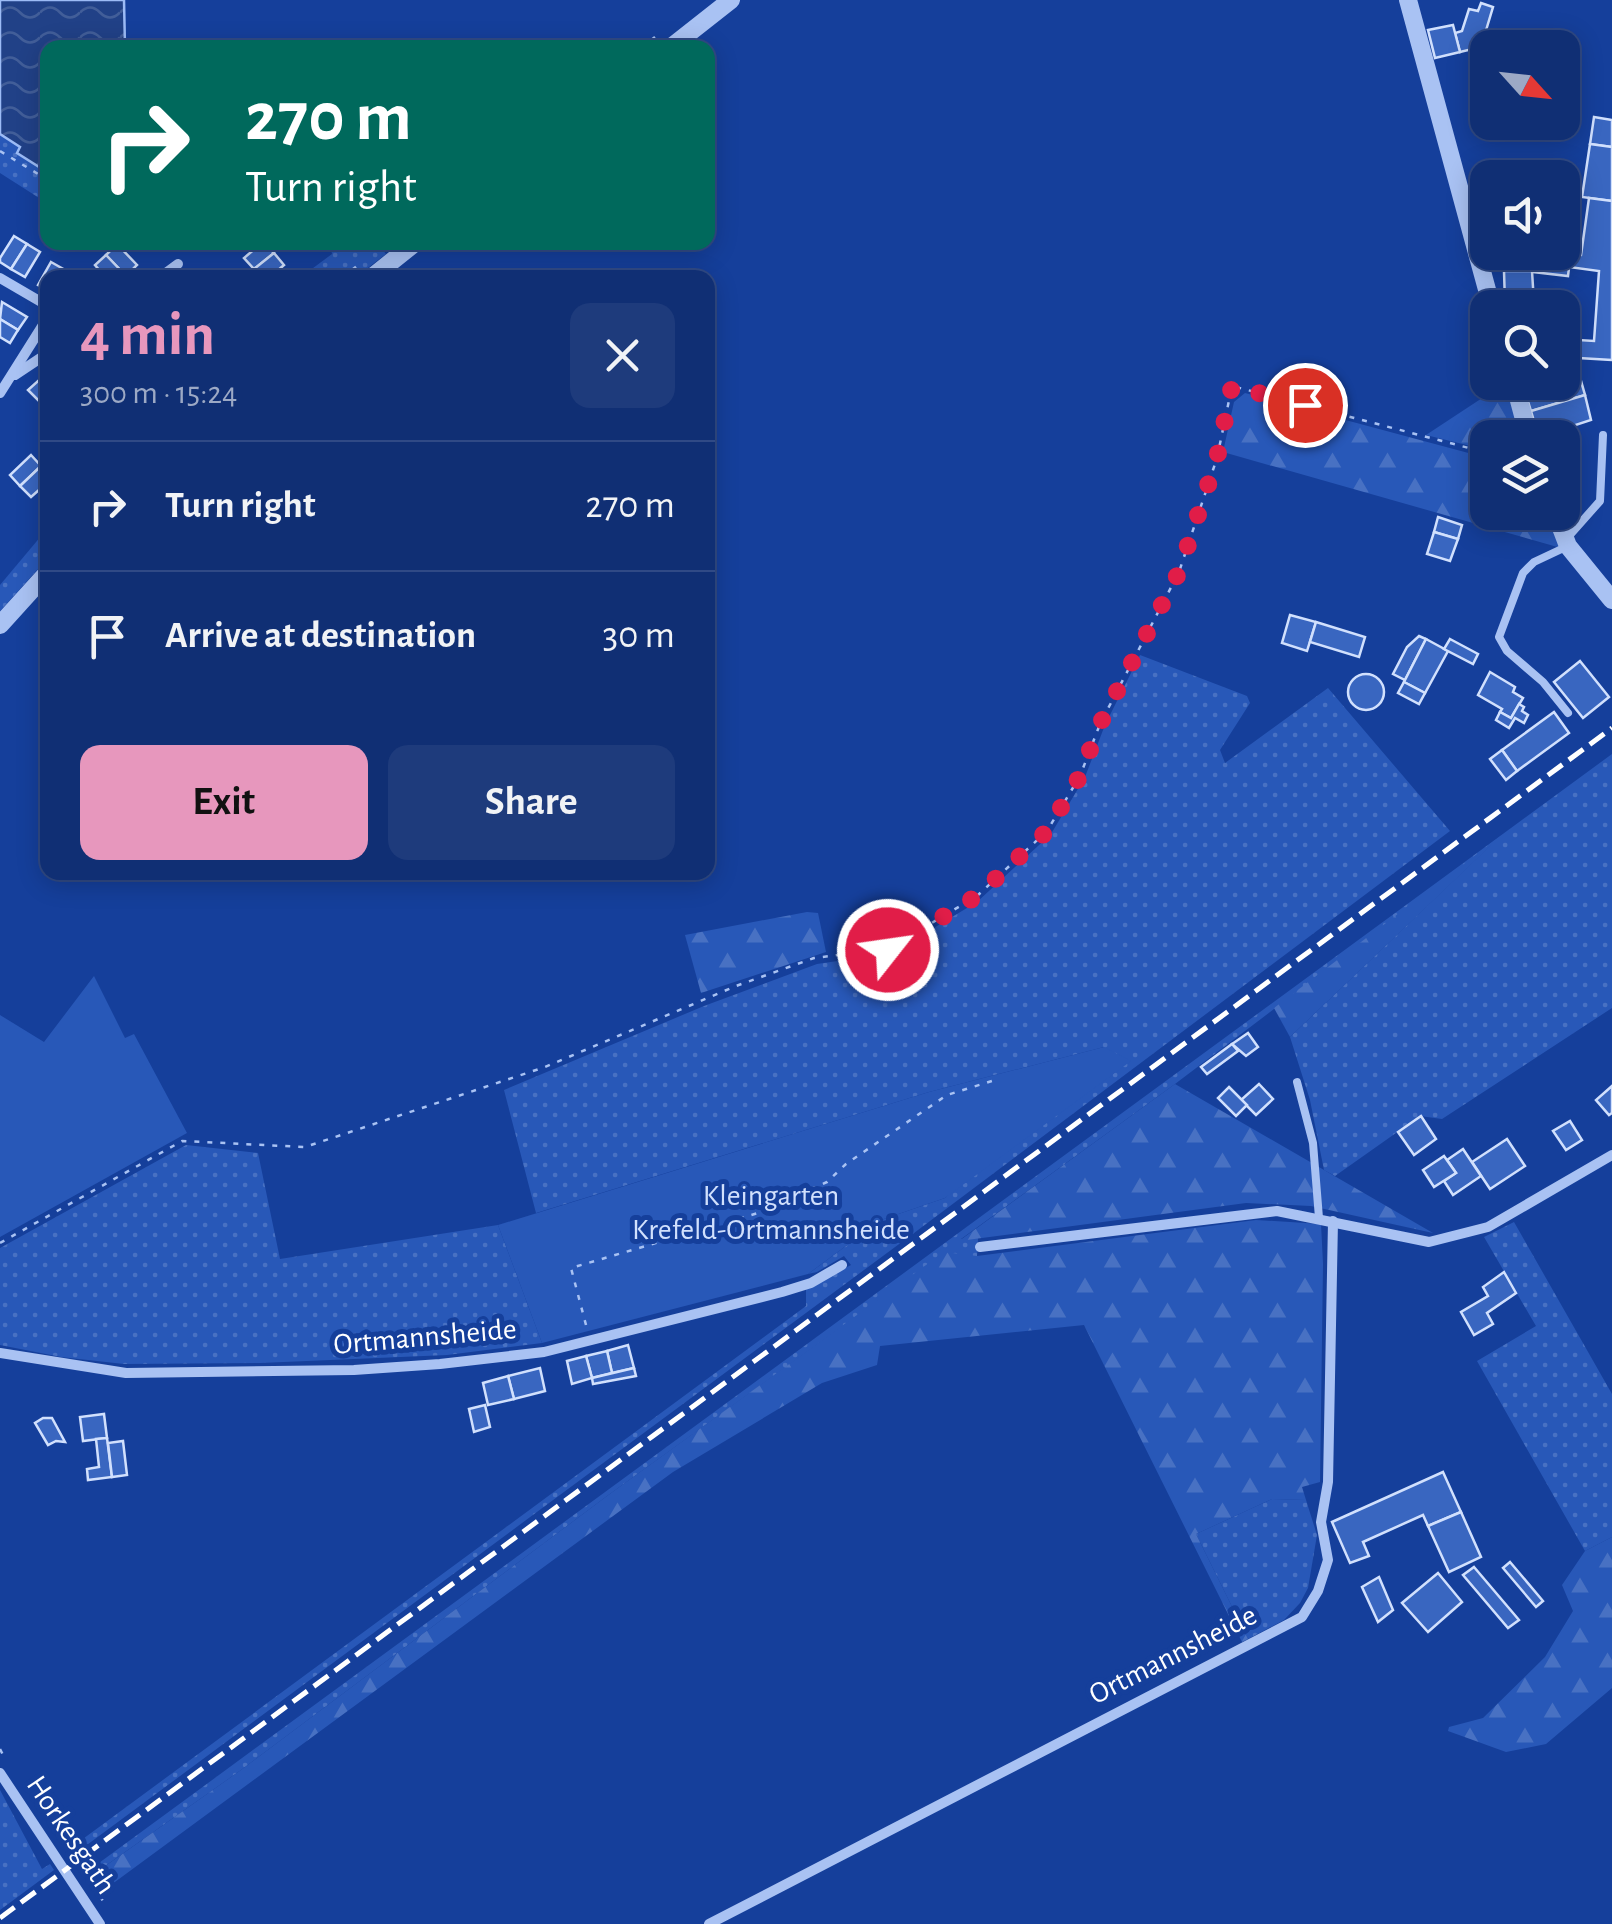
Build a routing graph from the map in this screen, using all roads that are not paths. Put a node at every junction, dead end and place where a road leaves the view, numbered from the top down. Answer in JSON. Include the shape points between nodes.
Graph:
{"nodes":[{"id":1,"x":732,"y":0,"type":"edge"},
{"id":2,"x":1408,"y":0,"type":"edge"},
{"id":3,"x":680,"y":40,"type":"edge"},
{"id":4,"x":406,"y":250,"type":"edge"},
{"id":5,"x":178,"y":264,"type":"dead end"},
{"id":6,"x":170,"y":270,"type":"edge"},
{"id":7,"x":381,"y":270,"type":"edge"},
{"id":8,"x":0,"y":278,"type":"edge"},
{"id":9,"x":1487,"y":290,"type":"edge"},
{"id":10,"x":40,"y":301,"type":"edge"},
{"id":11,"x":40,"y":329,"type":"edge"},
{"id":12,"x":40,"y":358,"type":"edge"},
{"id":13,"x":8,"y":379,"type":"junction"},
{"id":14,"x":0,"y":393,"type":"edge"},
{"id":15,"x":1603,"y":436,"type":"dead end"},
{"id":16,"x":1561,"y":530,"type":"edge"},
{"id":17,"x":1566,"y":543,"type":"junction"},
{"id":18,"x":40,"y":581,"type":"edge"},
{"id":19,"x":1612,"y":600,"type":"edge"},
{"id":20,"x":0,"y":625,"type":"edge"},
{"id":21,"x":1568,"y":713,"type":"dead end"},
{"id":22,"x":1297,"y":1082,"type":"dead end"},
{"id":23,"x":1612,"y":1155,"type":"edge"},
{"id":24,"x":1320,"y":1218,"type":"junction"},
{"id":25,"x":1333,"y":1221,"type":"junction"},
{"id":26,"x":980,"y":1248,"type":"dead end"},
{"id":27,"x":842,"y":1265,"type":"dead end"},
{"id":28,"x":0,"y":1352,"type":"edge"},
{"id":29,"x":0,"y":1773,"type":"edge"},
{"id":30,"x":100,"y":1924,"type":"edge"},
{"id":31,"x":709,"y":1924,"type":"edge"}],
"edges":[{"from":1,"to":3,"type":"street"},
{"from":2,"to":9,"type":"street"},
{"from":4,"to":7,"type":"street"},
{"from":5,"to":6,"type":"street"},
{"from":8,"to":10,"type":"street"},
{"from":11,"to":13,"type":"street"},
{"from":12,"to":13,"type":"street"},
{"from":13,"to":14,"type":"street"},
{"from":15,"to":17,"type":"lane","via":[[1600,501]]},
{"from":16,"to":17,"type":"street"},
{"from":17,"to":19,"type":"street"},
{"from":17,"to":21,"type":"lane","via":[[1523,573],[1500,637]]},
{"from":18,"to":20,"type":"street"},
{"from":22,"to":24,"type":"lane","via":[[1313,1143]]},
{"from":23,"to":25,"type":"street","via":[[1462,1236],[1429,1242]]},
{"from":24,"to":25,"type":"street"},
{"from":24,"to":26,"type":"street","via":[[1249,1213]]},
{"from":25,"to":31,"type":"street","name":"Ortmannsheide","via":[[1328,1482],[1321,1522],[1328,1560],[1302,1617]]},
{"from":27,"to":28,"type":"street","name":"Ortmannsheide","via":[[782,1292],[591,1341],[440,1364],[126,1373]]},
{"from":29,"to":30,"type":"street","name":"Horkesgath"}]}
